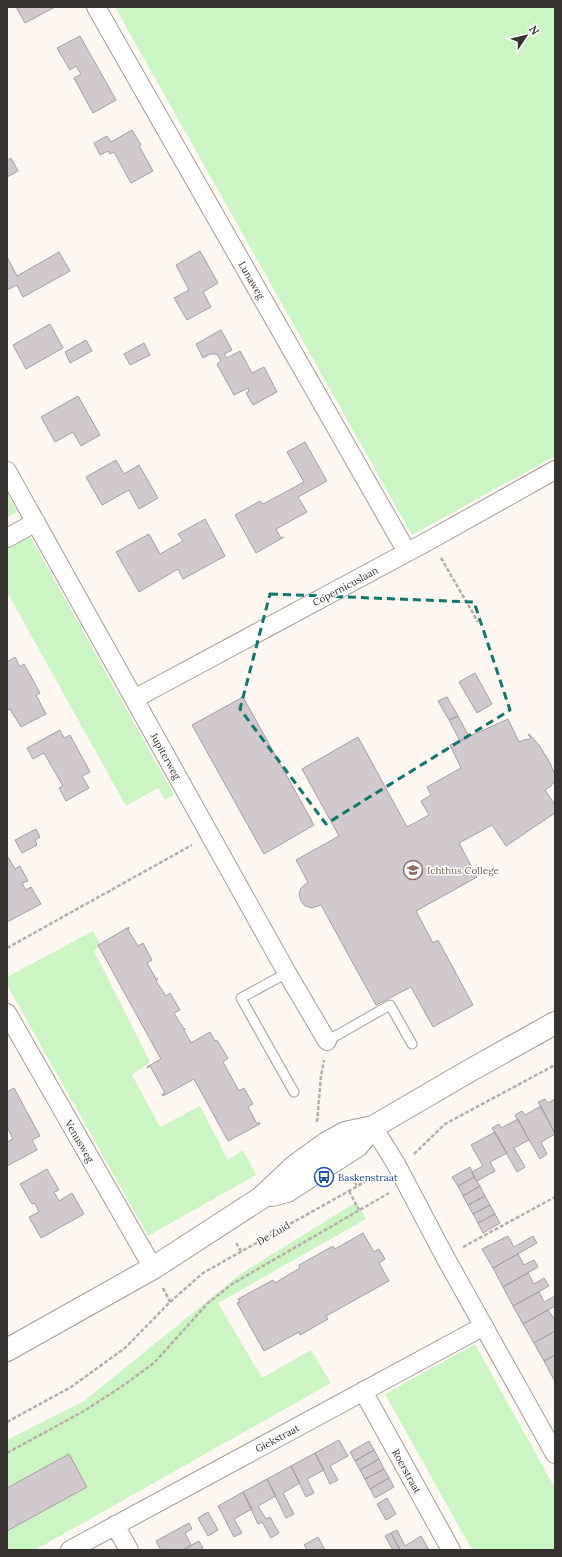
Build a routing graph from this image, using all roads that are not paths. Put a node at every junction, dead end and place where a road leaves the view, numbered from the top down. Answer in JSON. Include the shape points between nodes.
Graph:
{"nodes":[{"id":1,"x":96,"y":7,"type":"edge"},
{"id":2,"x":555,"y":470,"type":"edge"},
{"id":3,"x":7,"y":471,"type":"edge"},
{"id":4,"x":36,"y":522,"type":"junction"},
{"id":5,"x":7,"y":538,"type":"edge"},
{"id":6,"x":407,"y":552,"type":"junction"},
{"id":7,"x":134,"y":699,"type":"junction"},
{"id":8,"x":287,"y":973,"type":"junction"},
{"id":9,"x":7,"y":1013,"type":"edge"},
{"id":10,"x":555,"y":1024,"type":"edge"},
{"id":11,"x":13,"y":1039,"type":"edge"},
{"id":12,"x":327,"y":1041,"type":"joint"},
{"id":13,"x":412,"y":1044,"type":"dead end"},
{"id":14,"x":294,"y":1092,"type":"dead end"},
{"id":15,"x":373,"y":1128,"type":"junction"},
{"id":16,"x":153,"y":1268,"type":"junction"},
{"id":17,"x":484,"y":1326,"type":"junction"},
{"id":18,"x":7,"y":1350,"type":"edge"},
{"id":19,"x":363,"y":1392,"type":"junction"},
{"id":20,"x":553,"y":1447,"type":"edge"},
{"id":21,"x":115,"y":1525,"type":"junction"},
{"id":22,"x":70,"y":1550,"type":"edge"},
{"id":23,"x":129,"y":1550,"type":"edge"},
{"id":24,"x":451,"y":1550,"type":"edge"}],
"edges":[{"from":1,"to":6,"type":"street","name":"Lunaweg"},
{"from":2,"to":6,"type":"street","name":"Copernicuslaan"},
{"from":3,"to":4,"type":"street","name":"Jupiterweg"},
{"from":4,"to":5,"type":"street"},
{"from":4,"to":7,"type":"street","name":"Jupiterweg"},
{"from":6,"to":7,"type":"street","name":"Copernicuslaan"},
{"from":7,"to":8,"type":"street","name":"Jupiterweg"},
{"from":8,"to":12,"type":"street","name":"Jupiterweg"},
{"from":8,"to":14,"type":"lane","via":[[241,998]]},
{"from":9,"to":11,"type":"street","name":"Venusweg"},
{"from":10,"to":15,"type":"street"},
{"from":11,"to":16,"type":"street","name":"Venusweg"},
{"from":12,"to":13,"type":"lane","via":[[390,1005]]},
{"from":15,"to":16,"type":"street","via":[[345,1133],[327,1143],[295,1166],[261,1198]]},
{"from":15,"to":17,"type":"street","via":[[396,1164]]},
{"from":16,"to":18,"type":"street"},
{"from":17,"to":19,"type":"street","name":"Giekstraat"},
{"from":17,"to":20,"type":"street"},
{"from":19,"to":21,"type":"street","name":"Giekstraat"},
{"from":19,"to":24,"type":"street","name":"Roerstraat"},
{"from":21,"to":22,"type":"street","name":"Giekstraat"},
{"from":21,"to":23,"type":"street"}]}
